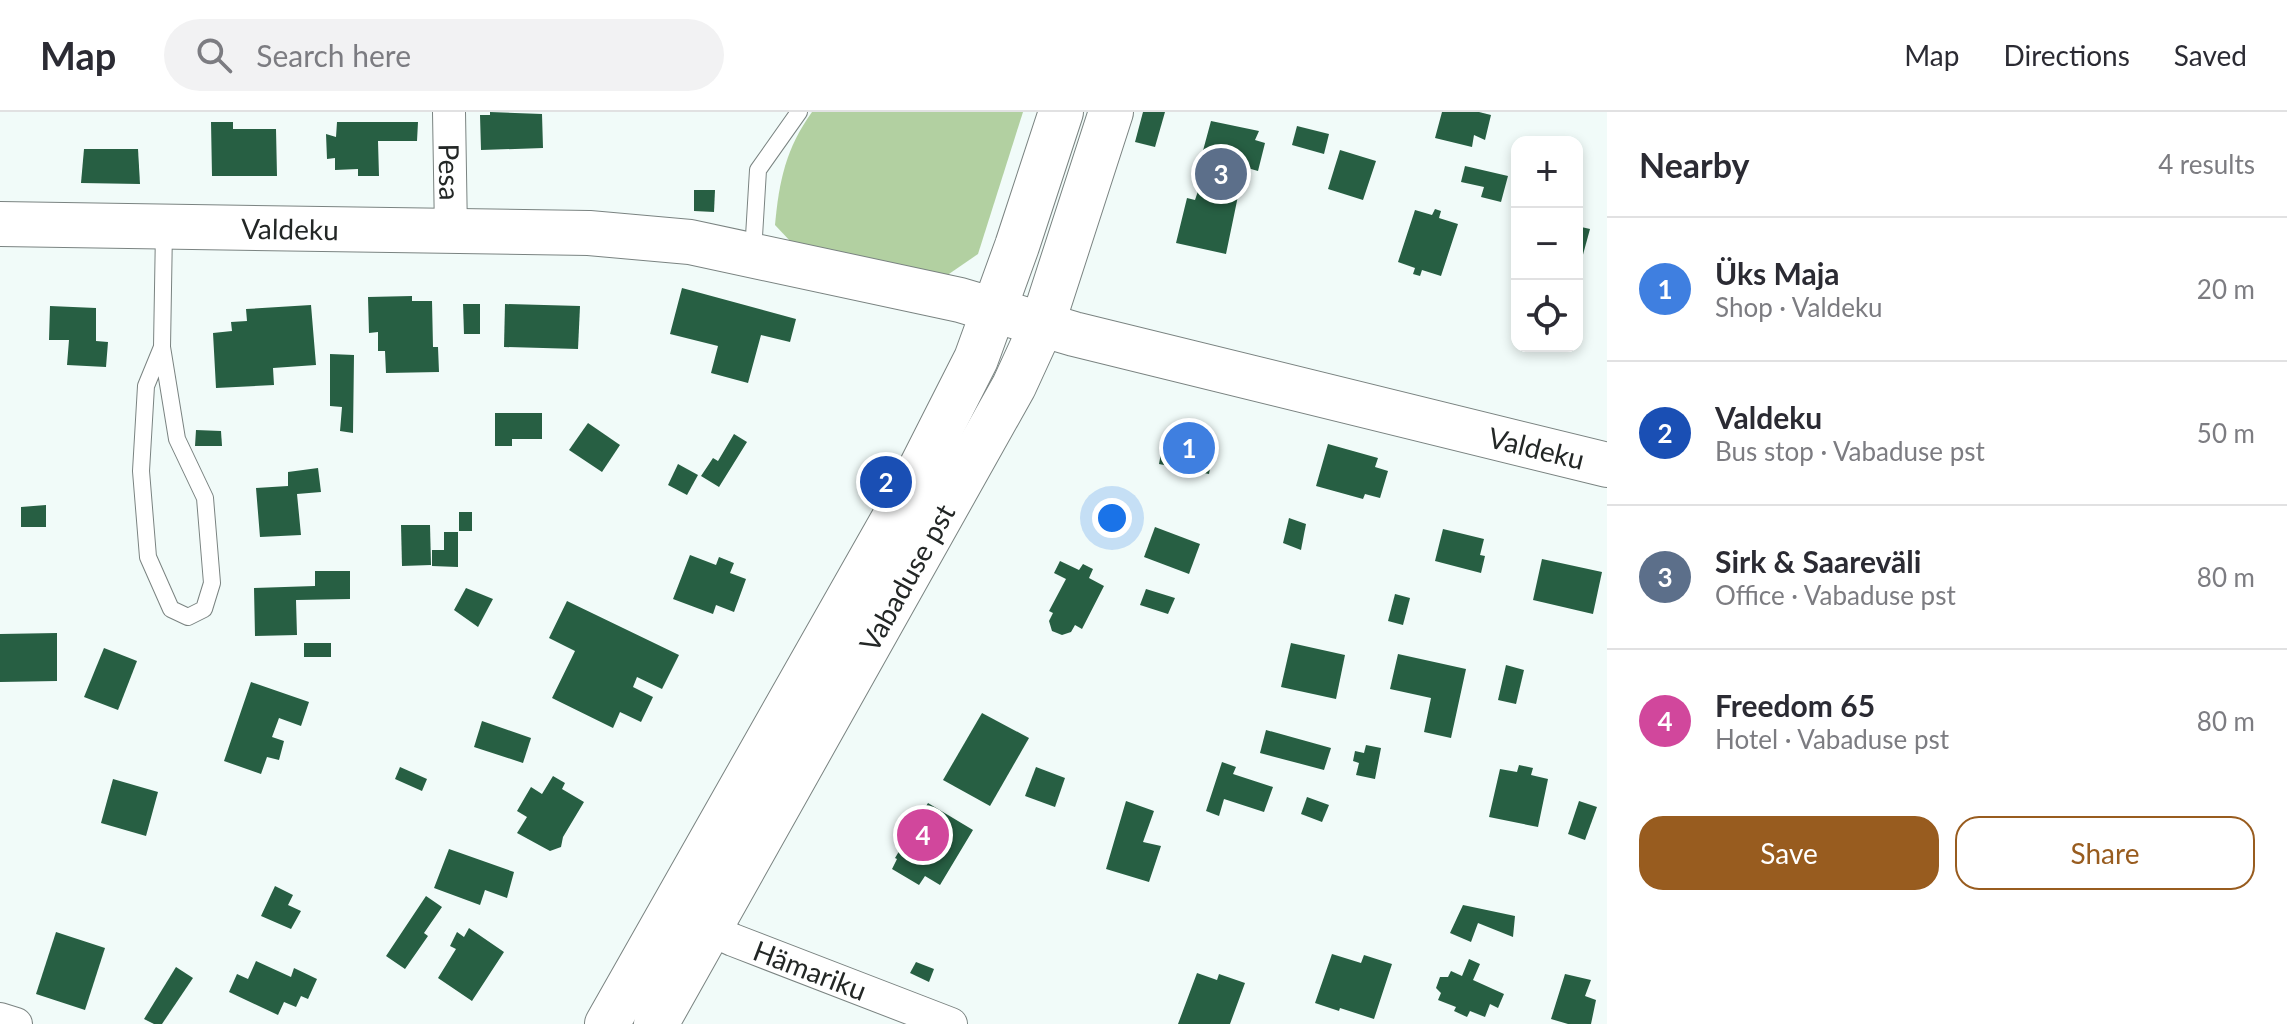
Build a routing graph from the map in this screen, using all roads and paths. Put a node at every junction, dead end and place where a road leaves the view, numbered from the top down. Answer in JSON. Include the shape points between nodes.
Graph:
{"nodes":[{"id":1,"x":449,"y":112,"type":"edge"},
{"id":2,"x":799,"y":112,"type":"edge"},
{"id":3,"x":1061,"y":112,"type":"edge"},
{"id":4,"x":1111,"y":112,"type":"edge"},
{"id":5,"x":0,"y":224,"type":"edge"},
{"id":6,"x":165,"y":228,"type":"junction"},
{"id":7,"x":451,"y":232,"type":"junction"},
{"id":8,"x":753,"y":255,"type":"junction"},
{"id":9,"x":995,"y":310,"type":"junction"},
{"id":10,"x":1042,"y":325,"type":"junction"},
{"id":11,"x":162,"y":347,"type":"junction"},
{"id":12,"x":1607,"y":465,"type":"edge"},
{"id":13,"x":671,"y":910,"type":"junction"},
{"id":14,"x":710,"y":930,"type":"junction"},
{"id":15,"x":0,"y":1019,"type":"edge"},
{"id":16,"x":16,"y":1024,"type":"edge"},
{"id":17,"x":607,"y":1024,"type":"edge"},
{"id":18,"x":656,"y":1024,"type":"edge"},
{"id":19,"x":951,"y":1024,"type":"edge"}],
"edges":[{"from":1,"to":7,"type":"street","name":"Pesa"},
{"from":2,"to":8,"type":"lane","via":[[758,170]]},
{"from":3,"to":9,"type":"main road","name":"Vabaduse pst"},
{"from":4,"to":10,"type":"main road","name":"Vabaduse pst"},
{"from":5,"to":6,"type":"main road","name":"Valdeku"},
{"from":6,"to":7,"type":"main road","name":"Valdeku"},
{"from":6,"to":11,"type":"lane"},
{"from":7,"to":8,"type":"main road","name":"Valdeku","via":[[589,233],[690,242]]},
{"from":8,"to":9,"type":"main road","name":"Valdeku"},
{"from":9,"to":10,"type":"main road","name":"Valdeku"},
{"from":9,"to":13,"type":"main road","name":"Vabaduse pst","via":[[907,495]]},
{"from":10,"to":12,"type":"main road","name":"Valdeku"},
{"from":10,"to":14,"type":"main road","name":"Vabaduse pst","via":[[1014,386]]},
{"from":11,"to":11,"type":"lane","via":[[146,386],[141,471],[148,557],[171,609],[188,617],[204,609],[212,583],[205,498],[177,439]]},
{"from":13,"to":14,"type":"street","name":"Hämariku"},
{"from":13,"to":17,"type":"main road","name":"Vabaduse pst"},
{"from":14,"to":18,"type":"main road","name":"Vabaduse pst"},
{"from":14,"to":19,"type":"street","name":"Hämariku"},
{"from":15,"to":16,"type":"street"}]}
